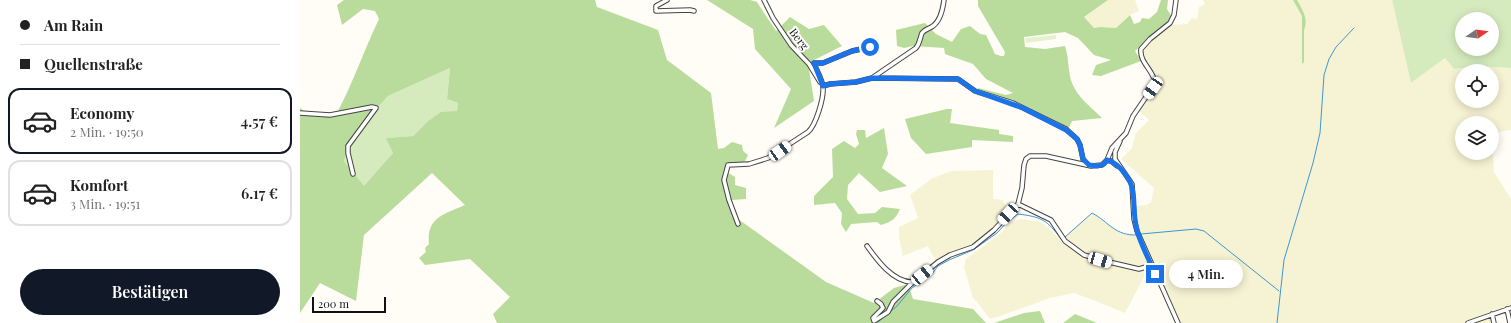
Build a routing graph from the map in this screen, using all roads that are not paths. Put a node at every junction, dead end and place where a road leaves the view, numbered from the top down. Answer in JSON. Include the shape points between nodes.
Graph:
{"nodes":[{"id":1,"x":667,"y":0,"type":"edge"},
{"id":2,"x":764,"y":0,"type":"edge"},
{"id":3,"x":944,"y":0,"type":"edge"},
{"id":4,"x":1176,"y":0,"type":"edge"},
{"id":5,"x":694,"y":11,"type":"dead end"},
{"id":6,"x":870,"y":47,"type":"dead end"},
{"id":7,"x":872,"y":78,"type":"junction"},
{"id":8,"x":823,"y":86,"type":"junction"},
{"id":9,"x":300,"y":113,"type":"edge"},
{"id":10,"x":1120,"y":140,"type":"junction"},
{"id":11,"x":1107,"y":160,"type":"junction"},
{"id":12,"x":1089,"y":165,"type":"junction"},
{"id":13,"x":1121,"y":169,"type":"junction"},
{"id":14,"x":353,"y":174,"type":"dead end"},
{"id":15,"x":1020,"y":198,"type":"junction"},
{"id":16,"x":1018,"y":204,"type":"junction"},
{"id":17,"x":1022,"y":205,"type":"junction"},
{"id":18,"x":738,"y":224,"type":"dead end"},
{"id":19,"x":867,"y":246,"type":"dead end"},
{"id":20,"x":1151,"y":263,"type":"junction"},
{"id":21,"x":913,"y":282,"type":"junction"},
{"id":22,"x":877,"y":301,"type":"dead end"},
{"id":23,"x":1509,"y":309,"type":"edge"},
{"id":24,"x":1492,"y":314,"type":"junction"},
{"id":25,"x":1178,"y":323,"type":"edge"},
{"id":26,"x":1468,"y":323,"type":"edge"},
{"id":27,"x":1494,"y":323,"type":"edge"},
{"id":28,"x":1510,"y":323,"type":"edge"}],
"edges":[{"from":1,"to":5,"type":"street","via":[[656,6],[656,11]]},
{"from":2,"to":8,"type":"street","name":"Berg","via":[[791,45],[809,64]]},
{"from":3,"to":7,"type":"street","via":[[938,21],[925,30],[916,48]]},
{"from":4,"to":10,"type":"street","via":[[1170,23],[1141,49],[1142,59],[1153,75],[1155,84]]},
{"from":6,"to":8,"type":"street","via":[[852,51],[823,63],[814,63]]},
{"from":7,"to":8,"type":"street"},
{"from":7,"to":12,"type":"street","via":[[958,79],[975,91],[1023,108],[1066,130],[1077,139],[1083,159]]},
{"from":8,"to":18,"type":"street","via":[[817,116],[811,130],[768,158],[749,164],[728,165],[724,180]]},
{"from":9,"to":14,"type":"street","via":[[330,115],[376,108],[348,146]]},
{"from":10,"to":11,"type":"street","via":[[1112,148]]},
{"from":10,"to":13,"type":"street","via":[[1115,155]]},
{"from":11,"to":12,"type":"street","via":[[1098,166]]},
{"from":11,"to":13,"type":"street"},
{"from":12,"to":15,"type":"street","via":[[1046,156],[1030,156],[1024,165]]},
{"from":13,"to":20,"type":"street","via":[[1132,184],[1134,219]]},
{"from":15,"to":16,"type":"street"},
{"from":15,"to":17,"type":"street"},
{"from":16,"to":17,"type":"street"},
{"from":16,"to":21,"type":"street","via":[[981,241],[968,250],[944,258]]},
{"from":17,"to":20,"type":"street","via":[[1051,220],[1065,241],[1084,255],[1139,268]]},
{"from":19,"to":21,"type":"street","via":[[885,269],[907,282]]},
{"from":20,"to":25,"type":"street"},
{"from":21,"to":22,"type":"street","via":[[893,302],[888,312],[874,321],[873,318],[883,308]]},
{"from":23,"to":24,"type":"street"},
{"from":23,"to":28,"type":"street"},
{"from":24,"to":26,"type":"street"},
{"from":24,"to":27,"type":"street"}]}
